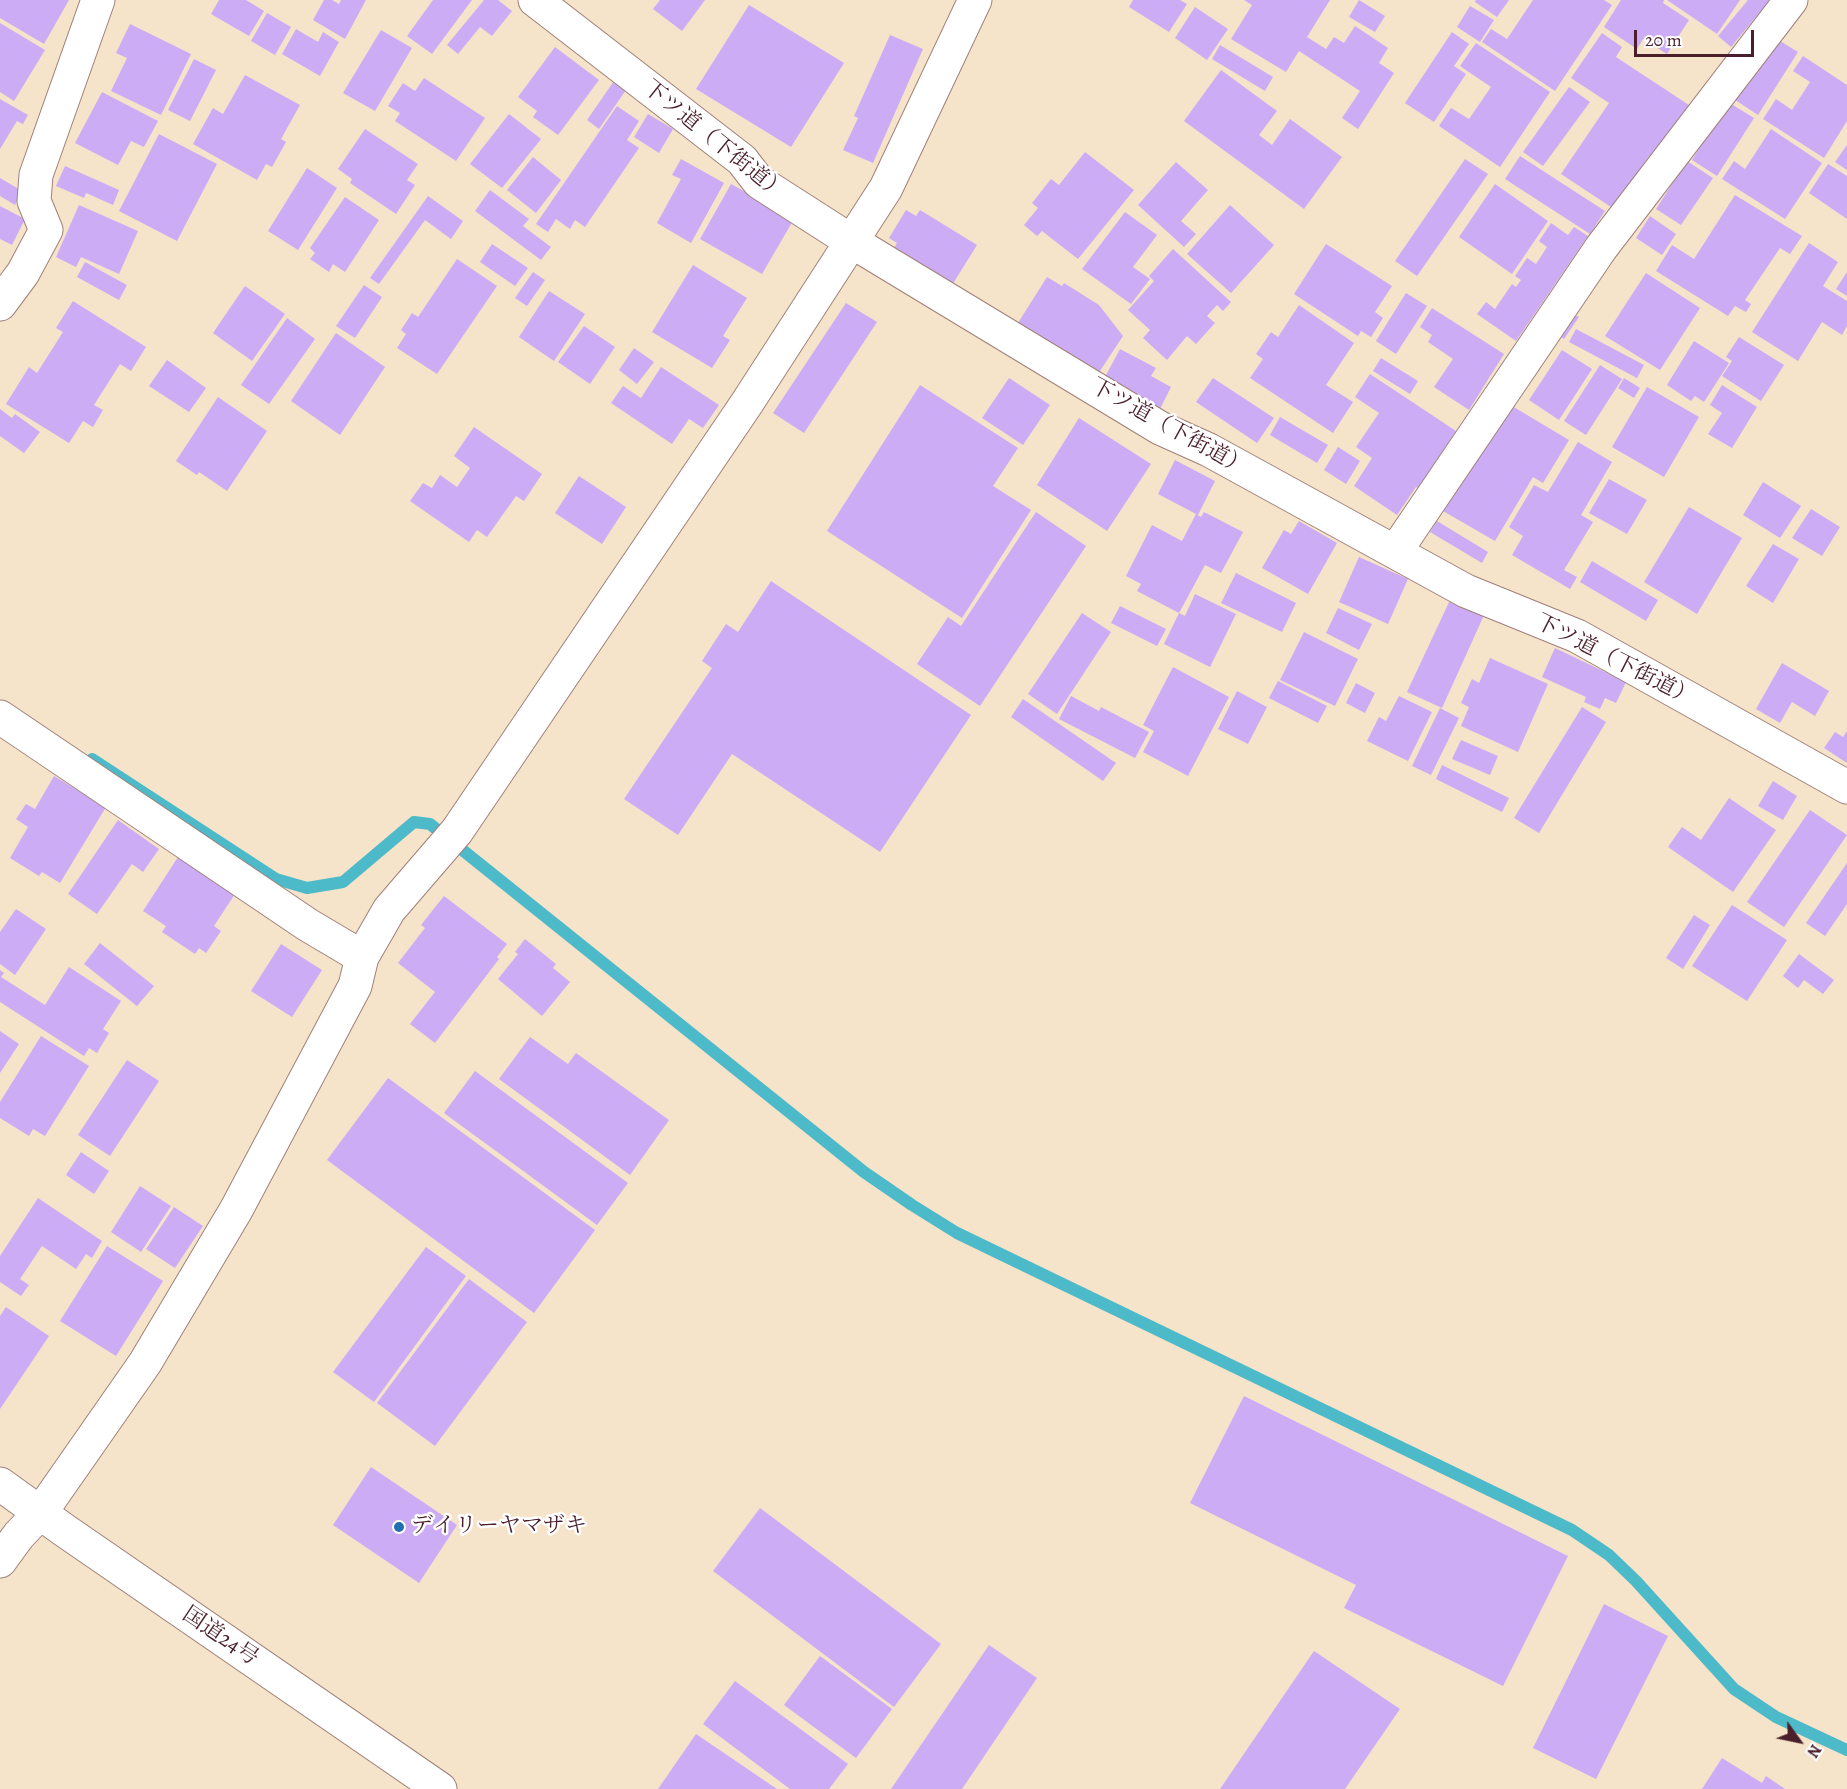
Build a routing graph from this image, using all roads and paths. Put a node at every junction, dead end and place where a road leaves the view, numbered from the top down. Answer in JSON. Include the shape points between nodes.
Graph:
{"nodes":[{"id":1,"x":99,"y":0,"type":"edge"},
{"id":2,"x":535,"y":0,"type":"edge"},
{"id":3,"x":975,"y":0,"type":"edge"},
{"id":4,"x":1791,"y":0,"type":"edge"},
{"id":5,"x":851,"y":241,"type":"junction"},
{"id":6,"x":0,"y":304,"type":"edge"},
{"id":7,"x":1395,"y":552,"type":"junction"},
{"id":8,"x":0,"y":717,"type":"edge"},
{"id":9,"x":1847,"y":787,"type":"edge"},
{"id":10,"x":362,"y":957,"type":"junction"},
{"id":11,"x":0,"y":1484,"type":"edge"},
{"id":12,"x":41,"y":1512,"type":"junction"},
{"id":13,"x":0,"y":1561,"type":"edge"},
{"id":14,"x":440,"y":1789,"type":"edge"}],
"edges":[{"from":1,"to":6,"type":"main road","via":[[36,175],[34,201],[46,230],[23,273]]},
{"from":2,"to":5,"type":"main road","name":"下ツ道（下街道）","via":[[742,160],[759,182]]},
{"from":3,"to":5,"type":"main road","via":[[886,188]]},
{"from":4,"to":7,"type":"main road","via":[[1601,248]]},
{"from":5,"to":7,"type":"main road","name":"下ツ道（下街道）","via":[[1160,428],[1209,450]]},
{"from":5,"to":10,"type":"main road","via":[[747,403],[449,840],[389,910]]},
{"from":7,"to":9,"type":"main road","name":"下ツ道（下街道）","via":[[1466,591],[1577,636]]},
{"from":8,"to":10,"type":"main road","via":[[308,925]]},
{"from":10,"to":12,"type":"main road","via":[[356,986],[236,1210],[145,1363]]},
{"from":11,"to":12,"type":"main road","name":"国道24号"},
{"from":12,"to":13,"type":"main road"},
{"from":12,"to":14,"type":"main road","name":"国道24号"}]}
